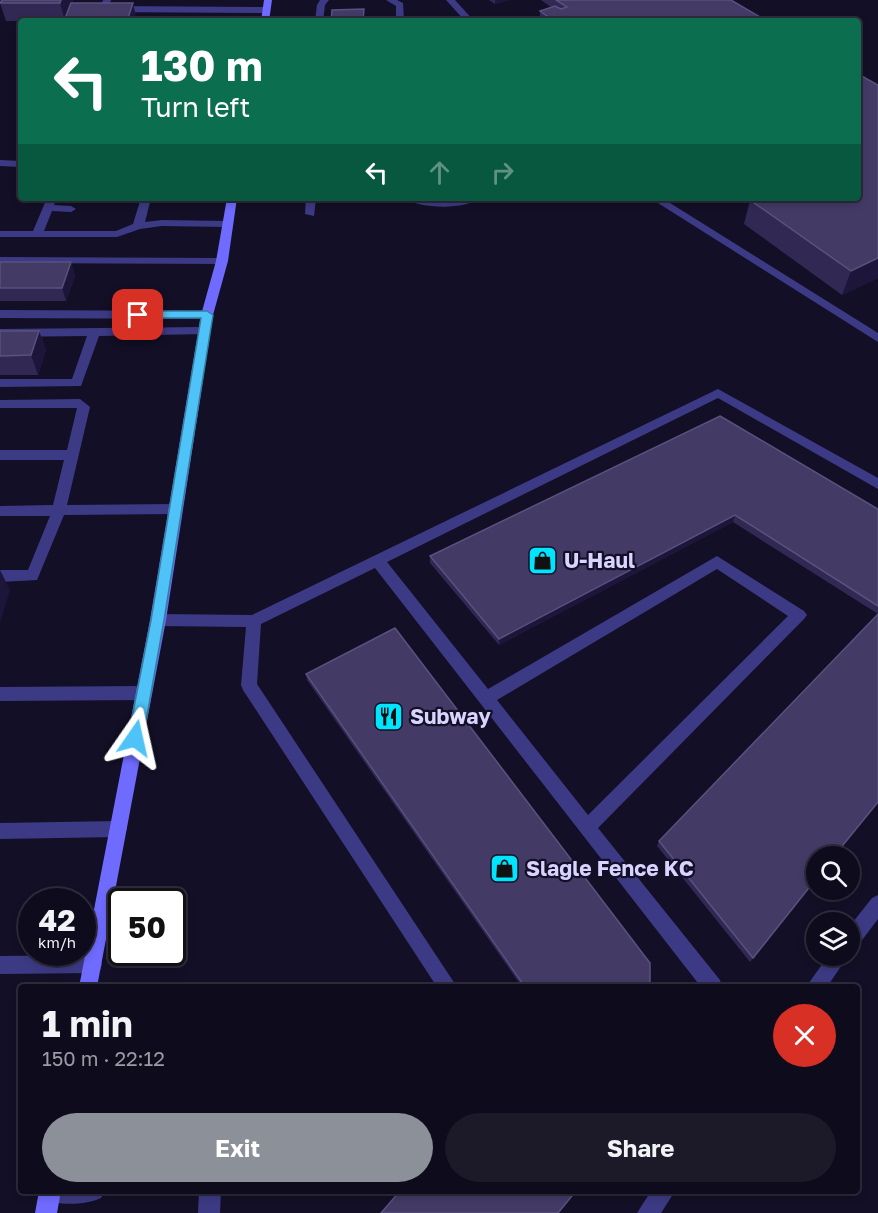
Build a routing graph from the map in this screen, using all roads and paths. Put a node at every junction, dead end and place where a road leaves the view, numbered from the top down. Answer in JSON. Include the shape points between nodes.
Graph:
{"nodes":[{"id":1,"x":107,"y":0,"type":"edge"},
{"id":2,"x":325,"y":0,"type":"edge"},
{"id":3,"x":390,"y":0,"type":"edge"},
{"id":4,"x":450,"y":0,"type":"edge"},
{"id":5,"x":185,"y":5,"type":"edge"},
{"id":6,"x":267,"y":5,"type":"edge"},
{"id":7,"x":319,"y":18,"type":"edge"},
{"id":8,"x":400,"y":18,"type":"edge"},
{"id":9,"x":467,"y":18,"type":"edge"},
{"id":10,"x":0,"y":164,"type":"edge"},
{"id":11,"x":18,"y":164,"type":"edge"},
{"id":12,"x":144,"y":201,"type":"edge"},
{"id":13,"x":231,"y":201,"type":"edge"},
{"id":14,"x":311,"y":201,"type":"edge"},
{"id":15,"x":420,"y":201,"type":"edge"},
{"id":16,"x":468,"y":201,"type":"edge"},
{"id":17,"x":660,"y":201,"type":"edge"},
{"id":18,"x":50,"y":203,"type":"edge"},
{"id":19,"x":70,"y":209,"type":"dead end"},
{"id":20,"x":310,"y":214,"type":"dead end"},
{"id":21,"x":227,"y":224,"type":"junction"},
{"id":22,"x":138,"y":226,"type":"junction"},
{"id":23,"x":0,"y":234,"type":"edge"},
{"id":24,"x":37,"y":234,"type":"junction"},
{"id":25,"x":0,"y":260,"type":"edge"},
{"id":26,"x":222,"y":261,"type":"junction"},
{"id":27,"x":0,"y":314,"type":"edge"},
{"id":28,"x":207,"y":315,"type":"junction"},
{"id":29,"x":204,"y":331,"type":"junction"},
{"id":30,"x":94,"y":332,"type":"junction"},
{"id":31,"x":0,"y":333,"type":"edge"},
{"id":32,"x":878,"y":338,"type":"edge"},
{"id":33,"x":0,"y":383,"type":"edge"},
{"id":34,"x":0,"y":404,"type":"edge"},
{"id":35,"x":0,"y":455,"type":"edge"},
{"id":36,"x":72,"y":455,"type":"junction"},
{"id":37,"x":878,"y":484,"type":"edge"},
{"id":38,"x":176,"y":509,"type":"junction"},
{"id":39,"x":59,"y":510,"type":"junction"},
{"id":40,"x":0,"y":511,"type":"edge"},
{"id":41,"x":377,"y":560,"type":"junction"},
{"id":42,"x":0,"y":576,"type":"edge"},
{"id":43,"x":158,"y":620,"type":"junction"},
{"id":44,"x":254,"y":621,"type":"junction"},
{"id":45,"x":144,"y":693,"type":"junction"},
{"id":46,"x":0,"y":694,"type":"edge"},
{"id":47,"x":486,"y":698,"type":"junction"},
{"id":48,"x":587,"y":827,"type":"junction"},
{"id":49,"x":118,"y":829,"type":"junction"},
{"id":50,"x":0,"y":831,"type":"edge"},
{"id":51,"x":878,"y":904,"type":"edge"},
{"id":52,"x":860,"y":928,"type":"edge"},
{"id":53,"x":96,"y":948,"type":"edge"},
{"id":54,"x":0,"y":964,"type":"edge"},
{"id":55,"x":18,"y":964,"type":"edge"},
{"id":56,"x":93,"y":966,"type":"edge"},
{"id":57,"x":831,"y":966,"type":"edge"},
{"id":58,"x":89,"y":984,"type":"edge"},
{"id":59,"x":446,"y":984,"type":"edge"},
{"id":60,"x":711,"y":984,"type":"edge"},
{"id":61,"x":817,"y":984,"type":"edge"},
{"id":62,"x":49,"y":1194,"type":"edge"},
{"id":63,"x":210,"y":1194,"type":"edge"},
{"id":64,"x":662,"y":1194,"type":"edge"},
{"id":65,"x":46,"y":1213,"type":"edge"},
{"id":66,"x":209,"y":1213,"type":"edge"},
{"id":67,"x":648,"y":1213,"type":"edge"}],
"edges":[{"from":1,"to":5,"type":"lane","via":[[104,9]]},
{"from":2,"to":7,"type":"lane"},
{"from":3,"to":8,"type":"lane","via":[[400,5]]},
{"from":4,"to":9,"type":"lane"},
{"from":5,"to":6,"type":"lane"},
{"from":10,"to":11,"type":"lane"},
{"from":12,"to":22,"type":"lane","via":[[136,211]]},
{"from":13,"to":21,"type":"main road"},
{"from":14,"to":20,"type":"lane"},
{"from":15,"to":16,"type":"lane"},
{"from":17,"to":32,"type":"lane"},
{"from":18,"to":19,"type":"lane"},
{"from":18,"to":24,"type":"lane"},
{"from":21,"to":22,"type":"lane"},
{"from":21,"to":26,"type":"main road"},
{"from":22,"to":24,"type":"lane","via":[[117,234]]},
{"from":23,"to":24,"type":"lane"},
{"from":25,"to":26,"type":"lane"},
{"from":26,"to":28,"type":"main road"},
{"from":27,"to":28,"type":"lane"},
{"from":28,"to":29,"type":"main road"},
{"from":29,"to":30,"type":"lane"},
{"from":29,"to":38,"type":"main road"},
{"from":30,"to":31,"type":"lane"},
{"from":30,"to":33,"type":"lane","via":[[77,383]]},
{"from":34,"to":36,"type":"lane","via":[[80,402],[84,407]]},
{"from":35,"to":36,"type":"lane"},
{"from":36,"to":39,"type":"lane"},
{"from":37,"to":41,"type":"lane","via":[[718,393]]},
{"from":38,"to":39,"type":"lane"},
{"from":38,"to":43,"type":"main road"},
{"from":39,"to":40,"type":"lane"},
{"from":39,"to":42,"type":"lane","via":[[32,576]]},
{"from":41,"to":44,"type":"lane"},
{"from":41,"to":47,"type":"lane"},
{"from":43,"to":44,"type":"lane"},
{"from":43,"to":45,"type":"main road"},
{"from":44,"to":59,"type":"lane","via":[[249,685]]},
{"from":45,"to":46,"type":"lane"},
{"from":45,"to":49,"type":"main road"},
{"from":47,"to":48,"type":"lane"},
{"from":47,"to":48,"type":"lane","via":[[717,562],[799,615]]},
{"from":48,"to":60,"type":"lane"},
{"from":49,"to":50,"type":"lane"},
{"from":49,"to":53,"type":"main road"},
{"from":51,"to":52,"type":"lane"},
{"from":54,"to":55,"type":"lane"},
{"from":56,"to":58,"type":"main road"},
{"from":57,"to":61,"type":"lane"},
{"from":62,"to":65,"type":"main road"},
{"from":63,"to":66,"type":"lane"},
{"from":64,"to":67,"type":"lane"}]}
